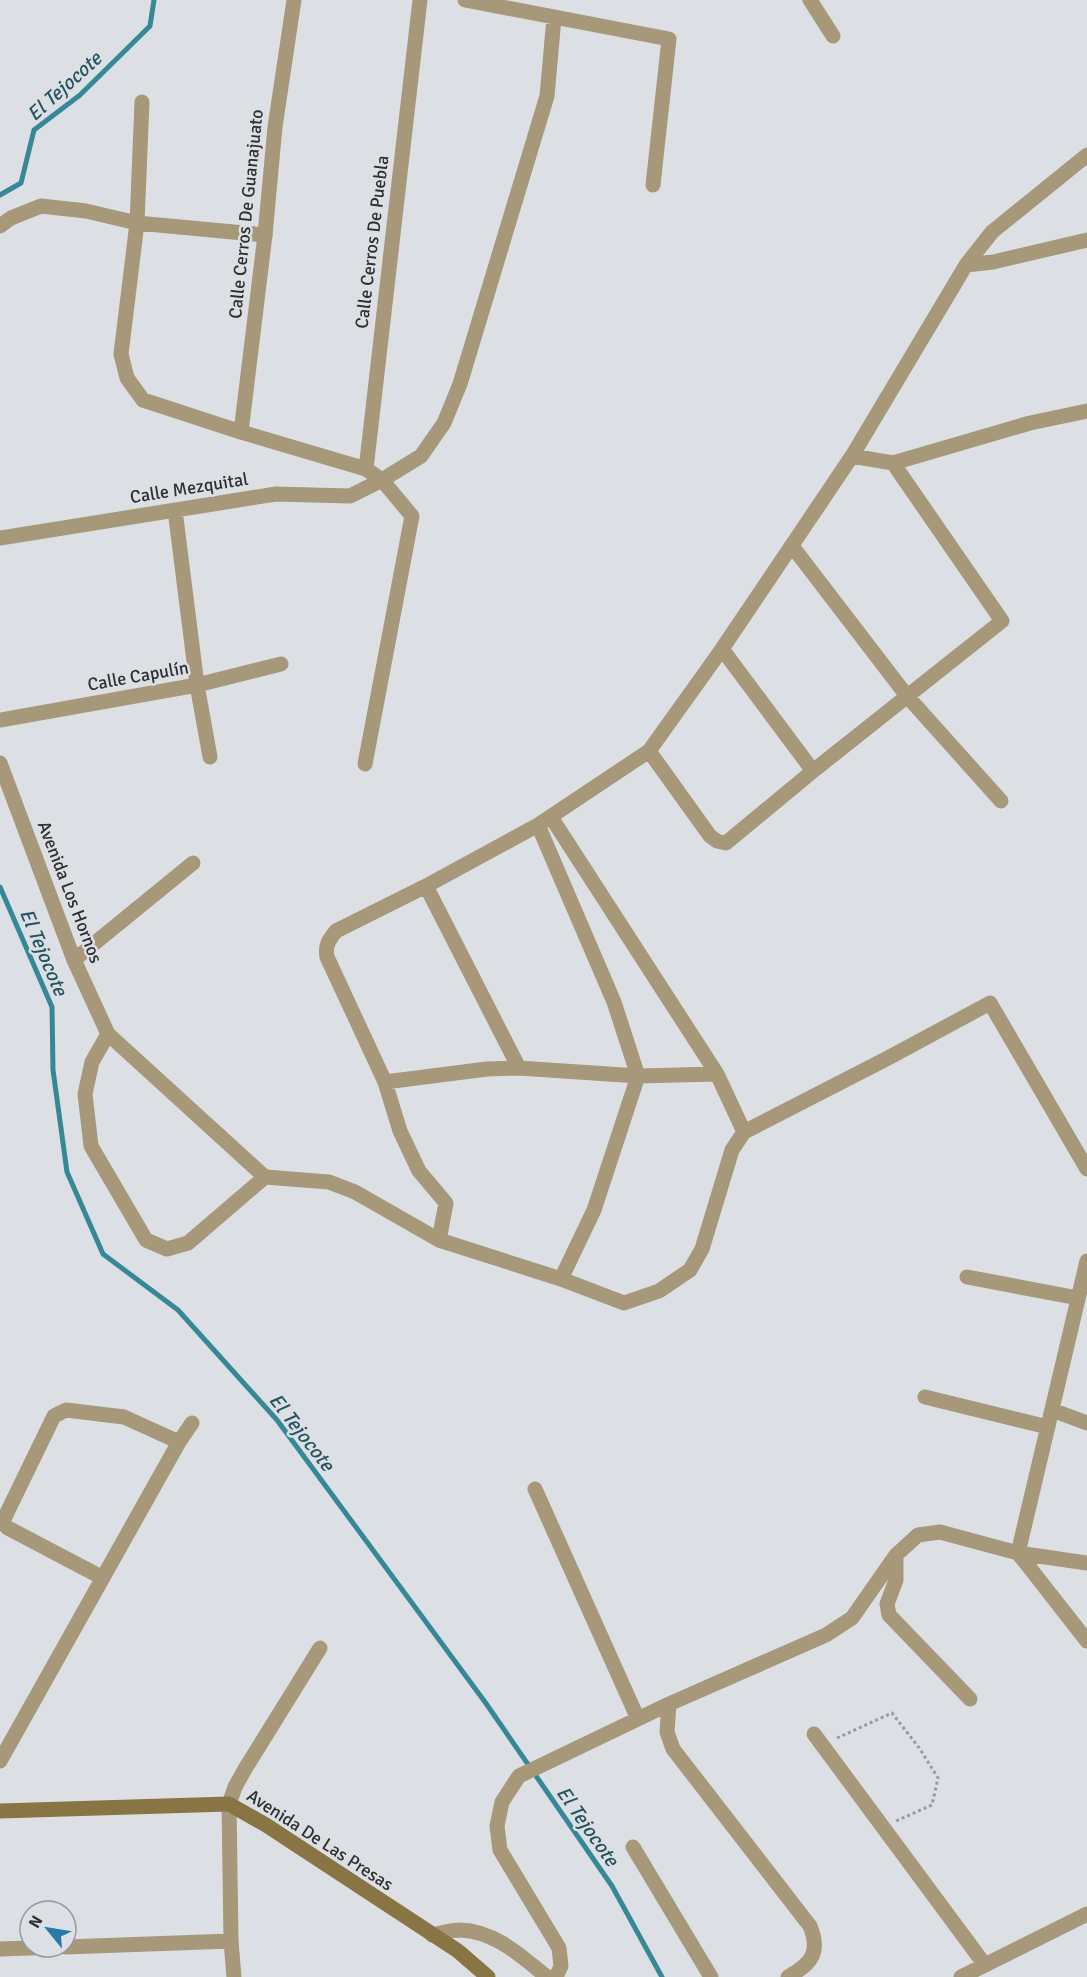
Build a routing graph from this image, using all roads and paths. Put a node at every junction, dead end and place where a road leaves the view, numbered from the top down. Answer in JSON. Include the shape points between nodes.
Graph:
{"nodes":[{"id":1,"x":294,"y":0,"type":"edge"},
{"id":2,"x":420,"y":0,"type":"edge"},
{"id":3,"x":465,"y":0,"type":"edge"},
{"id":4,"x":810,"y":0,"type":"edge"},
{"id":5,"x":554,"y":18,"type":"junction"},
{"id":6,"x":833,"y":36,"type":"dead end"},
{"id":7,"x":142,"y":102,"type":"dead end"},
{"id":8,"x":1087,"y":155,"type":"edge"},
{"id":9,"x":653,"y":185,"type":"dead end"},
{"id":10,"x":137,"y":224,"type":"junction"},
{"id":11,"x":0,"y":226,"type":"edge"},
{"id":12,"x":265,"y":235,"type":"junction"},
{"id":13,"x":1087,"y":240,"type":"edge"},
{"id":14,"x":966,"y":265,"type":"junction"},
{"id":15,"x":1087,"y":411,"type":"edge"},
{"id":16,"x":241,"y":432,"type":"junction"},
{"id":17,"x":852,"y":456,"type":"junction"},
{"id":18,"x":892,"y":463,"type":"junction"},
{"id":19,"x":366,"y":469,"type":"junction"},
{"id":20,"x":382,"y":480,"type":"junction"},
{"id":21,"x":175,"y":510,"type":"junction"},
{"id":22,"x":0,"y":538,"type":"edge"},
{"id":23,"x":792,"y":546,"type":"junction"},
{"id":24,"x":722,"y":649,"type":"junction"},
{"id":25,"x":281,"y":663,"type":"dead end"},
{"id":26,"x":197,"y":685,"type":"junction"},
{"id":27,"x":907,"y":696,"type":"junction"},
{"id":28,"x":0,"y":720,"type":"edge"},
{"id":29,"x":649,"y":751,"type":"junction"},
{"id":30,"x":210,"y":757,"type":"dead end"},
{"id":31,"x":0,"y":764,"type":"edge"},
{"id":32,"x":365,"y":764,"type":"dead end"},
{"id":33,"x":813,"y":771,"type":"junction"},
{"id":34,"x":1001,"y":801,"type":"dead end"},
{"id":35,"x":544,"y":821,"type":"junction"},
{"id":36,"x":192,"y":863,"type":"dead end"},
{"id":37,"x":426,"y":886,"type":"junction"},
{"id":38,"x":74,"y":960,"type":"junction"},
{"id":39,"x":108,"y":1034,"type":"junction"},
{"id":40,"x":519,"y":1068,"type":"junction"},
{"id":41,"x":717,"y":1074,"type":"junction"},
{"id":42,"x":638,"y":1076,"type":"junction"},
{"id":43,"x":385,"y":1082,"type":"junction"},
{"id":44,"x":744,"y":1132,"type":"junction"},
{"id":45,"x":1087,"y":1169,"type":"edge"},
{"id":46,"x":265,"y":1177,"type":"junction"},
{"id":47,"x":439,"y":1239,"type":"junction"},
{"id":48,"x":1087,"y":1261,"type":"edge"},
{"id":49,"x":967,"y":1277,"type":"dead end"},
{"id":50,"x":561,"y":1279,"type":"junction"},
{"id":51,"x":1078,"y":1298,"type":"junction"},
{"id":52,"x":925,"y":1397,"type":"dead end"},
{"id":53,"x":1052,"y":1410,"type":"junction"},
{"id":54,"x":192,"y":1423,"type":"dead end"},
{"id":55,"x":1087,"y":1423,"type":"edge"},
{"id":56,"x":1048,"y":1427,"type":"junction"},
{"id":57,"x":179,"y":1442,"type":"junction"},
{"id":58,"x":535,"y":1488,"type":"dead end"},
{"id":59,"x":1018,"y":1553,"type":"junction"},
{"id":60,"x":896,"y":1555,"type":"junction"},
{"id":61,"x":1087,"y":1563,"type":"edge"},
{"id":62,"x":103,"y":1578,"type":"junction"},
{"id":63,"x":1087,"y":1641,"type":"edge"},
{"id":64,"x":320,"y":1648,"type":"dead end"},
{"id":65,"x":970,"y":1699,"type":"dead end"},
{"id":66,"x":669,"y":1704,"type":"junction"},
{"id":67,"x":638,"y":1719,"type":"junction"},
{"id":68,"x":818,"y":1739,"type":"joint"},
{"id":69,"x":0,"y":1761,"type":"edge"},
{"id":70,"x":229,"y":1804,"type":"junction"},
{"id":71,"x":0,"y":1810,"type":"edge"},
{"id":72,"x":882,"y":1828,"type":"junction"},
{"id":73,"x":633,"y":1848,"type":"dead end"},
{"id":74,"x":1087,"y":1914,"type":"edge"},
{"id":75,"x":432,"y":1935,"type":"junction"},
{"id":76,"x":231,"y":1941,"type":"junction"},
{"id":77,"x":78,"y":1947,"type":"edge"},
{"id":78,"x":18,"y":1948,"type":"edge"},
{"id":79,"x":0,"y":1949,"type":"edge"},
{"id":80,"x":986,"y":1965,"type":"junction"},
{"id":81,"x":236,"y":1976,"type":"edge"},
{"id":82,"x":489,"y":1977,"type":"edge"},
{"id":83,"x":547,"y":1977,"type":"edge"},
{"id":84,"x":556,"y":1977,"type":"edge"},
{"id":85,"x":711,"y":1977,"type":"edge"},
{"id":86,"x":788,"y":1977,"type":"edge"},
{"id":87,"x":961,"y":1977,"type":"edge"}],
"edges":[{"from":1,"to":12,"type":"street","name":"Calle Cerros De Guanajuato","via":[[274,127]]},
{"from":2,"to":19,"type":"street","name":"Calle Cerros De Puebla"},
{"from":3,"to":5,"type":"street"},
{"from":4,"to":6,"type":"street"},
{"from":5,"to":9,"type":"street","via":[[669,39]]},
{"from":5,"to":20,"type":"street","name":"Calle Mezquital","via":[[547,96],[460,384],[444,423],[421,456]]},
{"from":7,"to":10,"type":"street"},
{"from":8,"to":14,"type":"street","via":[[992,232]]},
{"from":10,"to":11,"type":"street","via":[[86,211],[41,206]]},
{"from":10,"to":12,"type":"street"},
{"from":10,"to":16,"type":"street","via":[[121,354],[127,378],[143,399]]},
{"from":12,"to":16,"type":"street","name":"Calle Cerros De Guanajuato"},
{"from":13,"to":14,"type":"street"},
{"from":14,"to":17,"type":"street"},
{"from":15,"to":18,"type":"street","via":[[1030,423]]},
{"from":16,"to":19,"type":"street"},
{"from":17,"to":18,"type":"street"},
{"from":17,"to":23,"type":"street"},
{"from":18,"to":27,"type":"street","via":[[1002,621]]},
{"from":19,"to":20,"type":"street"},
{"from":20,"to":21,"type":"street","name":"Calle Mezquital","via":[[350,496],[276,494]]},
{"from":20,"to":32,"type":"street","via":[[412,516]]},
{"from":21,"to":22,"type":"street","name":"Calle Mezquital"},
{"from":21,"to":26,"type":"street"},
{"from":23,"to":24,"type":"street"},
{"from":23,"to":27,"type":"street"},
{"from":24,"to":29,"type":"street"},
{"from":24,"to":33,"type":"street"},
{"from":25,"to":26,"type":"street","name":"Calle Capulín"},
{"from":26,"to":28,"type":"street","name":"Calle Capulín"},
{"from":26,"to":30,"type":"street"},
{"from":27,"to":33,"type":"street"},
{"from":27,"to":34,"type":"street"},
{"from":29,"to":33,"type":"street","via":[[710,836],[726,843]]},
{"from":29,"to":35,"type":"street"},
{"from":31,"to":38,"type":"street","name":"Avenida Los Hornos"},
{"from":35,"to":37,"type":"street"},
{"from":35,"to":41,"type":"street"},
{"from":35,"to":42,"type":"street","via":[[614,1002]]},
{"from":36,"to":38,"type":"street"},
{"from":37,"to":40,"type":"street"},
{"from":37,"to":43,"type":"street","via":[[336,931],[326,949]]},
{"from":38,"to":39,"type":"street","name":"Avenida Los Hornos"},
{"from":39,"to":46,"type":"street"},
{"from":39,"to":46,"type":"street","via":[[92,1062],[85,1094],[91,1146],[146,1240],[167,1249],[188,1243]]},
{"from":40,"to":42,"type":"street"},
{"from":40,"to":43,"type":"street"},
{"from":41,"to":42,"type":"street"},
{"from":41,"to":44,"type":"street"},
{"from":42,"to":50,"type":"street","via":[[594,1210]]},
{"from":43,"to":47,"type":"street","via":[[400,1131],[419,1171],[446,1203]]},
{"from":44,"to":45,"type":"street","via":[[990,1003]]},
{"from":44,"to":50,"type":"street","via":[[732,1150],[702,1249],[690,1270],[659,1291],[624,1303]]},
{"from":46,"to":47,"type":"street","via":[[329,1182],[355,1192]]},
{"from":47,"to":50,"type":"street"},
{"from":48,"to":51,"type":"street"},
{"from":49,"to":51,"type":"street"},
{"from":51,"to":53,"type":"street"},
{"from":52,"to":56,"type":"street"},
{"from":53,"to":55,"type":"street"},
{"from":53,"to":56,"type":"street"},
{"from":54,"to":57,"type":"street"},
{"from":56,"to":59,"type":"street"},
{"from":57,"to":62,"type":"street"},
{"from":57,"to":62,"type":"street","via":[[124,1417],[66,1410],[54,1416],[2,1523]]},
{"from":58,"to":67,"type":"street"},
{"from":59,"to":60,"type":"street","via":[[940,1532],[918,1535]]},
{"from":59,"to":61,"type":"street"},
{"from":59,"to":63,"type":"street"},
{"from":60,"to":65,"type":"street","via":[[896,1580],[887,1604],[889,1615]]},
{"from":60,"to":66,"type":"street","via":[[852,1618],[843,1624]]},
{"from":62,"to":69,"type":"street"},
{"from":64,"to":70,"type":"street","via":[[244,1770]]},
{"from":66,"to":67,"type":"street"},
{"from":66,"to":86,"type":"street","via":[[667,1732],[673,1749],[810,1926],[815,1951],[809,1962]]},
{"from":67,"to":84,"type":"street","via":[[521,1775],[502,1802],[497,1826],[500,1850],[559,1948],[561,1966]]},
{"from":68,"to":72,"type":"street"},
{"from":68,"to":72,"type":"path","via":[[892,1713],[920,1749],[938,1778],[932,1805]]},
{"from":70,"to":71,"type":"main road","name":"Avenida De Las Presas"},
{"from":70,"to":75,"type":"main road","name":"Avenida De Las Presas"},
{"from":70,"to":76,"type":"street"},
{"from":72,"to":80,"type":"street"},
{"from":73,"to":85,"type":"street"},
{"from":74,"to":80,"type":"street"},
{"from":75,"to":82,"type":"main road","name":"Avenida De Las Presas"},
{"from":75,"to":83,"type":"street","via":[[459,1930],[484,1934],[508,1945]]},
{"from":76,"to":77,"type":"street"},
{"from":76,"to":81,"type":"street"},
{"from":78,"to":79,"type":"street"},
{"from":80,"to":87,"type":"street"}]}
